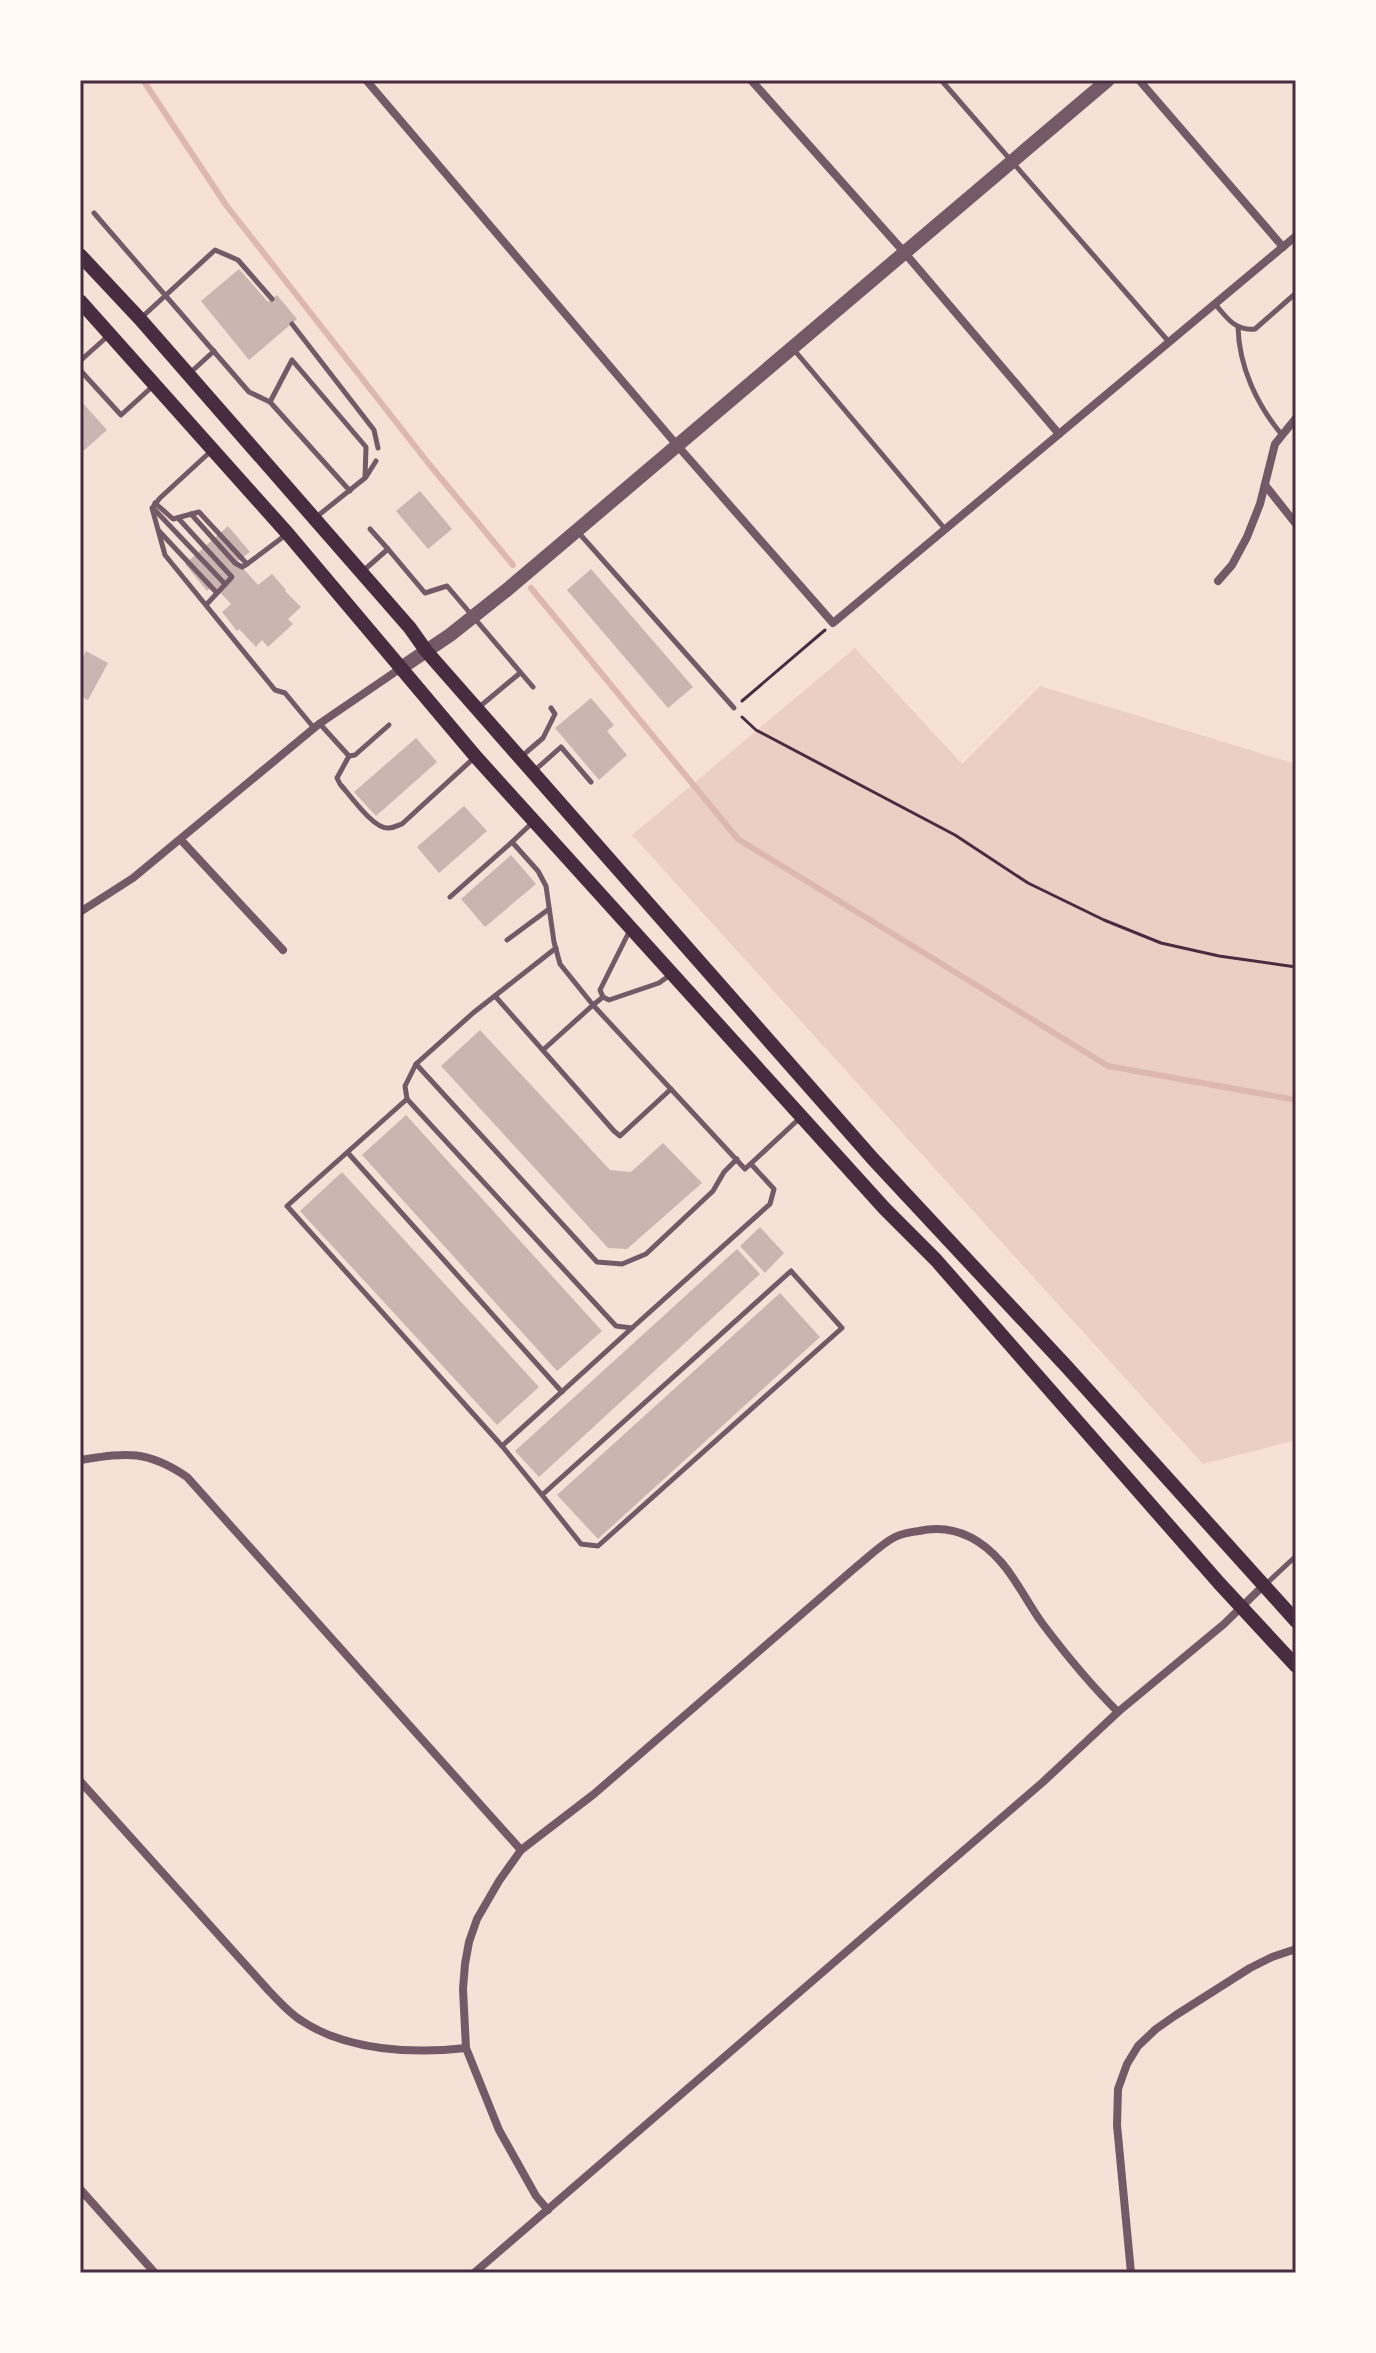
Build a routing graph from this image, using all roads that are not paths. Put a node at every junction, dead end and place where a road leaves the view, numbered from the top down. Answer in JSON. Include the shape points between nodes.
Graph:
{"nodes":[{"id":1,"x":366,"y":80,"type":"edge"},
{"id":2,"x":751,"y":80,"type":"edge"},
{"id":3,"x":941,"y":80,"type":"edge"},
{"id":4,"x":1108,"y":80,"type":"edge"},
{"id":5,"x":1139,"y":80,"type":"edge"},
{"id":6,"x":1013,"y":161,"type":"junction"},
{"id":7,"x":94,"y":213,"type":"dead end"},
{"id":8,"x":1296,"y":236,"type":"edge"},
{"id":9,"x":1283,"y":247,"type":"junction"},
{"id":10,"x":904,"y":252,"type":"junction"},
{"id":11,"x":80,"y":255,"type":"edge"},
{"id":12,"x":1296,"y":293,"type":"edge"},
{"id":13,"x":165,"y":296,"type":"junction"},
{"id":14,"x":272,"y":299,"type":"dead end"},
{"id":15,"x":80,"y":301,"type":"edge"},
{"id":16,"x":1215,"y":304,"type":"junction"},
{"id":17,"x":140,"y":319,"type":"junction"},
{"id":18,"x":292,"y":324,"type":"dead end"},
{"id":19,"x":1238,"y":327,"type":"junction"},
{"id":20,"x":111,"y":334,"type":"junction"},
{"id":21,"x":1169,"y":342,"type":"junction"},
{"id":22,"x":791,"y":347,"type":"junction"},
{"id":23,"x":214,"y":351,"type":"junction"},
{"id":24,"x":80,"y":361,"type":"edge"},
{"id":25,"x":80,"y":370,"type":"edge"},
{"id":26,"x":188,"y":374,"type":"junction"},
{"id":27,"x":155,"y":384,"type":"junction"},
{"id":28,"x":270,"y":402,"type":"junction"},
{"id":29,"x":1296,"y":418,"type":"edge"},
{"id":30,"x":1059,"y":434,"type":"junction"},
{"id":31,"x":1282,"y":435,"type":"junction"},
{"id":32,"x":676,"y":444,"type":"junction"},
{"id":33,"x":213,"y":448,"type":"junction"},
{"id":34,"x":378,"y":448,"type":"dead end"},
{"id":35,"x":376,"y":461,"type":"dead end"},
{"id":36,"x":365,"y":478,"type":"junction"},
{"id":37,"x":1265,"y":485,"type":"junction"},
{"id":38,"x":350,"y":491,"type":"junction"},
{"id":39,"x":153,"y":506,"type":"junction"},
{"id":40,"x":178,"y":518,"type":"junction"},
{"id":41,"x":314,"y":518,"type":"junction"},
{"id":42,"x":1296,"y":524,"type":"edge"},
{"id":43,"x":156,"y":527,"type":"junction"},
{"id":44,"x":370,"y":529,"type":"dead end"},
{"id":45,"x":576,"y":529,"type":"junction"},
{"id":46,"x":945,"y":529,"type":"junction"},
{"id":47,"x":288,"y":534,"type":"junction"},
{"id":48,"x":388,"y":549,"type":"junction"},
{"id":49,"x":361,"y":572,"type":"junction"},
{"id":50,"x":1218,"y":581,"type":"dead end"},
{"id":51,"x":225,"y":584,"type":"junction"},
{"id":52,"x":217,"y":593,"type":"junction"},
{"id":53,"x":206,"y":605,"type":"junction"},
{"id":54,"x":473,"y":617,"type":"junction"},
{"id":55,"x":427,"y":652,"type":"junction"},
{"id":56,"x":401,"y":668,"type":"junction"},
{"id":57,"x":520,"y":673,"type":"junction"},
{"id":58,"x":533,"y":687,"type":"dead end"},
{"id":59,"x":551,"y":708,"type":"dead end"},
{"id":60,"x":734,"y":708,"type":"road end"},
{"id":61,"x":477,"y":709,"type":"junction"},
{"id":62,"x":389,"y":725,"type":"dead end"},
{"id":63,"x":317,"y":726,"type":"junction"},
{"id":64,"x":349,"y":756,"type":"junction"},
{"id":65,"x":476,"y":757,"type":"junction"},
{"id":66,"x":521,"y":757,"type":"junction"},
{"id":67,"x":534,"y":772,"type":"junction"},
{"id":68,"x":591,"y":782,"type":"dead end"},
{"id":69,"x":534,"y":822,"type":"junction"},
{"id":70,"x":181,"y":840,"type":"junction"},
{"id":71,"x":512,"y":842,"type":"junction"},
{"id":72,"x":450,"y":897,"type":"dead end"},
{"id":73,"x":549,"y":909,"type":"junction"},
{"id":74,"x":80,"y":912,"type":"edge"},
{"id":75,"x":631,"y":927,"type":"junction"},
{"id":76,"x":507,"y":940,"type":"dead end"},
{"id":77,"x":556,"y":948,"type":"junction"},
{"id":78,"x":283,"y":950,"type":"dead end"},
{"id":79,"x":673,"y":973,"type":"junction"},
{"id":80,"x":495,"y":996,"type":"junction"},
{"id":81,"x":603,"y":997,"type":"junction"},
{"id":82,"x":593,"y":1005,"type":"junction"},
{"id":83,"x":543,"y":1050,"type":"junction"},
{"id":84,"x":416,"y":1064,"type":"junction"},
{"id":85,"x":671,"y":1089,"type":"junction"},
{"id":86,"x":407,"y":1099,"type":"junction"},
{"id":87,"x":802,"y":1116,"type":"junction"},
{"id":88,"x":348,"y":1153,"type":"junction"},
{"id":89,"x":737,"y":1159,"type":"junction"},
{"id":90,"x":751,"y":1164,"type":"junction"},
{"id":91,"x":632,"y":1328,"type":"junction"},
{"id":92,"x":562,"y":1392,"type":"junction"},
{"id":93,"x":502,"y":1446,"type":"junction"},
{"id":94,"x":80,"y":1460,"type":"edge"},
{"id":95,"x":542,"y":1495,"type":"junction"},
{"id":96,"x":1296,"y":1556,"type":"edge"},
{"id":97,"x":1265,"y":1584,"type":"junction"},
{"id":98,"x":1242,"y":1607,"type":"junction"},
{"id":99,"x":1296,"y":1621,"type":"edge"},
{"id":100,"x":1296,"y":1666,"type":"edge"},
{"id":101,"x":1118,"y":1712,"type":"junction"},
{"id":102,"x":80,"y":1781,"type":"edge"},
{"id":103,"x":521,"y":1850,"type":"junction"},
{"id":104,"x":1296,"y":1949,"type":"edge"},
{"id":105,"x":466,"y":2048,"type":"junction"},
{"id":106,"x":80,"y":2189,"type":"edge"},
{"id":107,"x":548,"y":2210,"type":"junction"},
{"id":108,"x":155,"y":2273,"type":"edge"},
{"id":109,"x":474,"y":2273,"type":"edge"},
{"id":110,"x":1131,"y":2273,"type":"edge"}],
"edges":[{"from":1,"to":32,"type":"street"},
{"from":2,"to":10,"type":"street"},
{"from":3,"to":6,"type":"lane"},
{"from":4,"to":6,"type":"street"},
{"from":5,"to":9,"type":"street"},
{"from":6,"to":10,"type":"street"},
{"from":6,"to":21,"type":"lane"},
{"from":7,"to":13,"type":"lane"},
{"from":8,"to":9,"type":"street"},
{"from":9,"to":16,"type":"street"},
{"from":10,"to":22,"type":"street"},
{"from":10,"to":30,"type":"street"},
{"from":11,"to":17,"type":"main road"},
{"from":12,"to":19,"type":"lane","via":[[1255,329]]},
{"from":13,"to":14,"type":"lane","via":[[215,250],[238,260]]},
{"from":13,"to":17,"type":"lane"},
{"from":13,"to":23,"type":"lane"},
{"from":15,"to":20,"type":"main road"},
{"from":16,"to":19,"type":"lane"},
{"from":16,"to":21,"type":"street"},
{"from":17,"to":26,"type":"main road"},
{"from":18,"to":34,"type":"lane","via":[[374,430]]},
{"from":19,"to":31,"type":"lane","via":[[1251,386]]},
{"from":20,"to":24,"type":"lane"},
{"from":20,"to":27,"type":"main road"},
{"from":21,"to":30,"type":"street"},
{"from":22,"to":32,"type":"street"},
{"from":22,"to":46,"type":"lane"},
{"from":23,"to":26,"type":"lane"},
{"from":23,"to":28,"type":"lane","via":[[249,392]]},
{"from":25,"to":27,"type":"lane","via":[[121,415]]},
{"from":26,"to":41,"type":"main road"},
{"from":27,"to":33,"type":"main road"},
{"from":28,"to":36,"type":"lane","via":[[292,360],[366,447]]},
{"from":28,"to":38,"type":"lane"},
{"from":29,"to":31,"type":"street"},
{"from":30,"to":46,"type":"street"},
{"from":31,"to":37,"type":"street"},
{"from":32,"to":45,"type":"street"},
{"from":32,"to":46,"type":"street","via":[[833,623]]},
{"from":33,"to":39,"type":"lane"},
{"from":33,"to":47,"type":"main road"},
{"from":35,"to":36,"type":"lane"},
{"from":36,"to":38,"type":"lane"},
{"from":37,"to":42,"type":"street"},
{"from":37,"to":50,"type":"street","via":[[1247,537]]},
{"from":38,"to":41,"type":"lane"},
{"from":39,"to":40,"type":"lane"},
{"from":39,"to":43,"type":"lane"},
{"from":39,"to":51,"type":"lane"},
{"from":40,"to":47,"type":"lane","via":[[199,512],[247,564]]},
{"from":40,"to":51,"type":"lane","via":[[232,577]]},
{"from":41,"to":49,"type":"main road"},
{"from":43,"to":52,"type":"lane"},
{"from":43,"to":53,"type":"lane","via":[[165,555]]},
{"from":44,"to":48,"type":"lane"},
{"from":45,"to":54,"type":"street"},
{"from":45,"to":60,"type":"lane"},
{"from":47,"to":56,"type":"main road"},
{"from":48,"to":49,"type":"lane"},
{"from":48,"to":54,"type":"lane","via":[[425,593],[447,586]]},
{"from":49,"to":55,"type":"main road"},
{"from":51,"to":52,"type":"lane"},
{"from":52,"to":53,"type":"lane"},
{"from":53,"to":63,"type":"lane","via":[[275,690],[285,693]]},
{"from":54,"to":55,"type":"street"},
{"from":54,"to":57,"type":"lane"},
{"from":55,"to":56,"type":"street"},
{"from":55,"to":61,"type":"main road"},
{"from":56,"to":63,"type":"street"},
{"from":56,"to":65,"type":"main road"},
{"from":57,"to":58,"type":"lane"},
{"from":57,"to":61,"type":"lane"},
{"from":59,"to":66,"type":"lane","via":[[555,714],[543,738]]},
{"from":61,"to":66,"type":"main road"},
{"from":62,"to":64,"type":"lane"},
{"from":63,"to":64,"type":"lane"},
{"from":63,"to":70,"type":"street"},
{"from":64,"to":65,"type":"lane","via":[[337,778],[340,784],[374,822],[389,828],[402,824]]},
{"from":65,"to":69,"type":"main road"},
{"from":66,"to":67,"type":"main road"},
{"from":67,"to":68,"type":"lane","via":[[561,747]]},
{"from":67,"to":97,"type":"main road","via":[[873,1159]]},
{"from":69,"to":71,"type":"lane"},
{"from":69,"to":75,"type":"main road"},
{"from":70,"to":74,"type":"street"},
{"from":70,"to":78,"type":"street"},
{"from":71,"to":72,"type":"lane"},
{"from":71,"to":73,"type":"lane","via":[[538,871]]},
{"from":73,"to":76,"type":"lane"},
{"from":73,"to":77,"type":"lane"},
{"from":75,"to":79,"type":"main road"},
{"from":75,"to":81,"type":"lane","via":[[600,990]]},
{"from":77,"to":80,"type":"lane"},
{"from":77,"to":82,"type":"lane","via":[[560,964]]},
{"from":79,"to":81,"type":"lane","via":[[659,983],[609,1000]]},
{"from":79,"to":87,"type":"main road"},
{"from":80,"to":83,"type":"lane"},
{"from":80,"to":84,"type":"lane"},
{"from":81,"to":82,"type":"lane"},
{"from":82,"to":83,"type":"lane"},
{"from":82,"to":85,"type":"lane"},
{"from":83,"to":85,"type":"lane","via":[[620,1136]]},
{"from":84,"to":86,"type":"lane","via":[[405,1086]]},
{"from":84,"to":89,"type":"lane","via":[[597,1262],[622,1264],[646,1254],[713,1191]]},
{"from":85,"to":89,"type":"lane"},
{"from":86,"to":88,"type":"lane"},
{"from":86,"to":91,"type":"lane","via":[[616,1326]]},
{"from":87,"to":90,"type":"lane"},
{"from":87,"to":98,"type":"main road"},
{"from":88,"to":92,"type":"lane"},
{"from":88,"to":93,"type":"lane","via":[[287,1206]]},
{"from":89,"to":90,"type":"lane","via":[[745,1169]]},
{"from":90,"to":91,"type":"lane","via":[[774,1189],[770,1204]]},
{"from":91,"to":92,"type":"lane"},
{"from":92,"to":93,"type":"lane"},
{"from":93,"to":95,"type":"lane"},
{"from":94,"to":103,"type":"street","via":[[139,1455],[187,1477]]},
{"from":95,"to":95,"type":"lane","via":[[791,1271],[842,1328],[598,1546],[581,1544]]},
{"from":96,"to":97,"type":"lane"},
{"from":97,"to":98,"type":"street"},
{"from":97,"to":99,"type":"main road"},
{"from":98,"to":100,"type":"main road"},
{"from":98,"to":101,"type":"street"},
{"from":101,"to":103,"type":"street","via":[[985,1546],[948,1529],[903,1534],[856,1567],[594,1794]]},
{"from":101,"to":107,"type":"street"},
{"from":102,"to":105,"type":"street","via":[[302,2021],[355,2042],[433,2051]]},
{"from":103,"to":105,"type":"street","via":[[489,1896],[469,1942],[463,1989]]},
{"from":104,"to":110,"type":"street","via":[[1250,1968],[1176,2015],[1138,2046],[1127,2064],[1118,2089],[1117,2125]]},
{"from":105,"to":107,"type":"street","via":[[499,2130]]},
{"from":106,"to":108,"type":"street"},
{"from":107,"to":109,"type":"street"}]}
